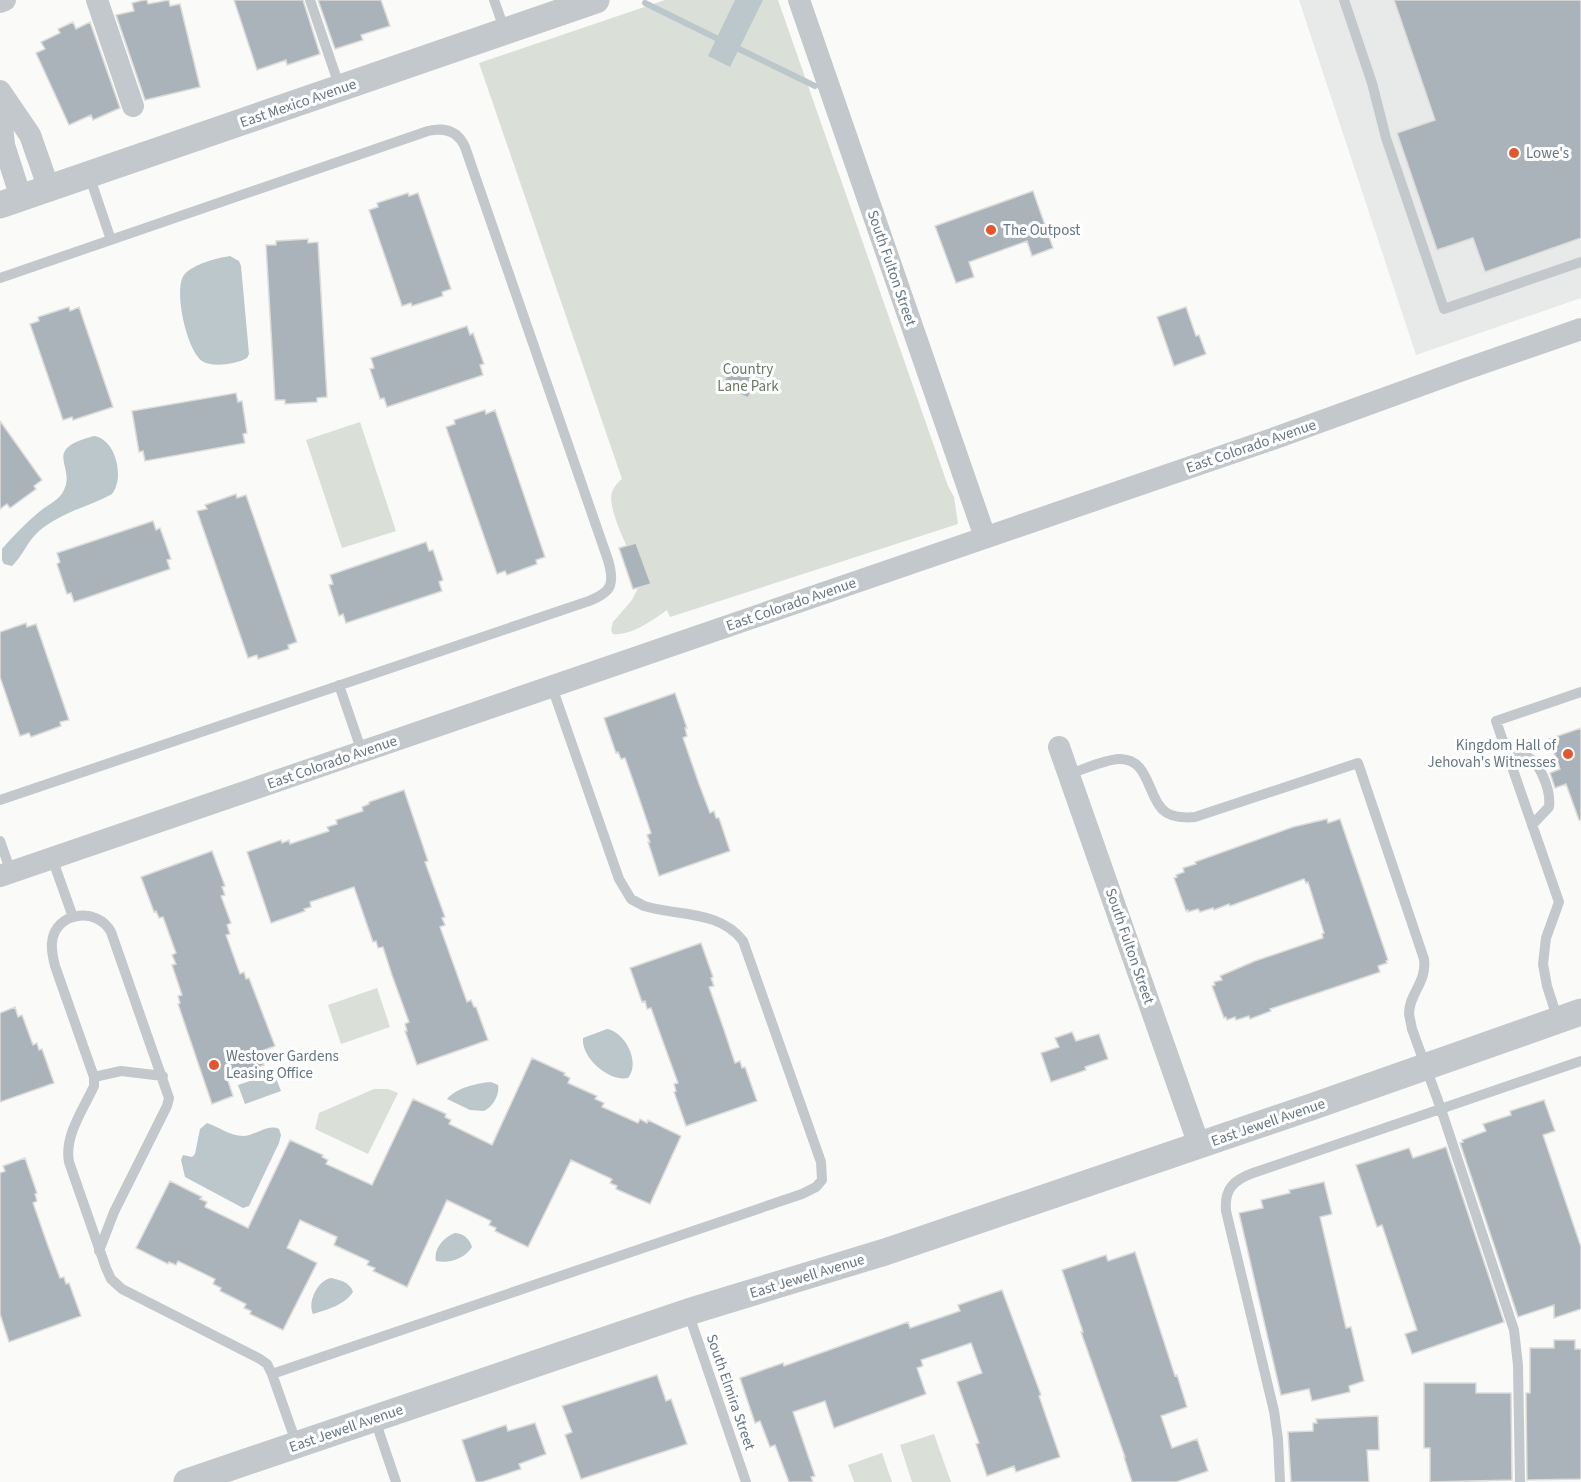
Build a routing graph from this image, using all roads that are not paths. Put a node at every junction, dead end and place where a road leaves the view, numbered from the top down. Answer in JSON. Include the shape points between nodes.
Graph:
{"nodes":[{"id":1,"x":4,"y":0,"type":"edge"},
{"id":2,"x":97,"y":0,"type":"edge"},
{"id":3,"x":310,"y":0,"type":"edge"},
{"id":4,"x":494,"y":0,"type":"edge"},
{"id":5,"x":596,"y":0,"type":"edge"},
{"id":6,"x":799,"y":0,"type":"edge"},
{"id":7,"x":1344,"y":0,"type":"edge"},
{"id":8,"x":0,"y":2,"type":"edge"},
{"id":9,"x":505,"y":32,"type":"junction"},
{"id":10,"x":340,"y":89,"type":"junction"},
{"id":11,"x":0,"y":91,"type":"edge"},
{"id":12,"x":133,"y":105,"type":"dead end"},
{"id":13,"x":0,"y":107,"type":"edge"},
{"id":14,"x":88,"y":175,"type":"junction"},
{"id":15,"x":49,"y":189,"type":"junction"},
{"id":16,"x":11,"y":201,"type":"edge"},
{"id":17,"x":111,"y":240,"type":"junction"},
{"id":18,"x":1581,"y":262,"type":"edge"},
{"id":19,"x":0,"y":278,"type":"edge"},
{"id":20,"x":1581,"y":329,"type":"edge"},
{"id":21,"x":985,"y":537,"type":"junction"},
{"id":22,"x":339,"y":686,"type":"junction"},
{"id":23,"x":552,"y":687,"type":"junction"},
{"id":24,"x":1581,"y":692,"type":"edge"},
{"id":25,"x":1059,"y":747,"type":"dead end"},
{"id":26,"x":362,"y":752,"type":"junction"},
{"id":27,"x":1508,"y":756,"type":"junction"},
{"id":28,"x":1069,"y":774,"type":"junction"},
{"id":29,"x":0,"y":800,"type":"edge"},
{"id":30,"x":1532,"y":825,"type":"junction"},
{"id":31,"x":0,"y":841,"type":"edge"},
{"id":32,"x":52,"y":858,"type":"junction"},
{"id":33,"x":5,"y":874,"type":"edge"},
{"id":34,"x":73,"y":917,"type":"junction"},
{"id":35,"x":1569,"y":1016,"type":"edge"},
{"id":36,"x":1581,"y":1061,"type":"edge"},
{"id":37,"x":1426,"y":1067,"type":"junction"},
{"id":38,"x":163,"y":1076,"type":"junction"},
{"id":39,"x":94,"y":1077,"type":"junction"},
{"id":40,"x":1441,"y":1109,"type":"junction"},
{"id":41,"x":1198,"y":1146,"type":"junction"},
{"id":42,"x":99,"y":1251,"type":"junction"},
{"id":43,"x":688,"y":1312,"type":"junction"},
{"id":44,"x":272,"y":1374,"type":"junction"},
{"id":45,"x":374,"y":1419,"type":"junction"},
{"id":46,"x":297,"y":1445,"type":"junction"},
{"id":47,"x":188,"y":1482,"type":"edge"},
{"id":48,"x":396,"y":1482,"type":"edge"},
{"id":49,"x":746,"y":1482,"type":"edge"},
{"id":50,"x":1280,"y":1482,"type":"edge"},
{"id":51,"x":1520,"y":1482,"type":"edge"}],
"edges":[{"from":1,"to":8,"type":"street"},
{"from":2,"to":12,"type":"street"},
{"from":3,"to":10,"type":"lane"},
{"from":4,"to":9,"type":"lane"},
{"from":5,"to":9,"type":"street","name":"East Mexico Avenue"},
{"from":6,"to":21,"type":"street","name":"South Fulton Street"},
{"from":7,"to":18,"type":"lane","via":[[1444,309]]},
{"from":9,"to":10,"type":"street","name":"East Mexico Avenue"},
{"from":10,"to":14,"type":"street","name":"East Mexico Avenue"},
{"from":11,"to":15,"type":"street","via":[[32,139]]},
{"from":13,"to":16,"type":"street"},
{"from":14,"to":15,"type":"street","name":"East Mexico Avenue"},
{"from":14,"to":17,"type":"lane"},
{"from":15,"to":16,"type":"street","name":"East Mexico Avenue"},
{"from":17,"to":19,"type":"lane"},
{"from":17,"to":22,"type":"lane","via":[[428,131],[448,130],[463,143],[612,580],[604,594],[589,601]]},
{"from":20,"to":21,"type":"street","name":"East Colorado Avenue"},
{"from":21,"to":23,"type":"street","name":"East Colorado Avenue"},
{"from":22,"to":26,"type":"lane"},
{"from":22,"to":29,"type":"lane"},
{"from":23,"to":26,"type":"street","name":"East Colorado Avenue"},
{"from":23,"to":44,"type":"lane","via":[[626,892],[646,907],[722,922],[743,941],[821,1162],[822,1180],[802,1194]]},
{"from":24,"to":27,"type":"lane","via":[[1496,721]]},
{"from":25,"to":28,"type":"street","name":"South Fulton Street"},
{"from":26,"to":32,"type":"street","name":"East Colorado Avenue"},
{"from":27,"to":30,"type":"lane"},
{"from":27,"to":30,"type":"lane","via":[[1523,755],[1533,761],[1548,793],[1549,807]]},
{"from":28,"to":37,"type":"lane","via":[[1120,759],[1129,761],[1144,774],[1163,811],[1183,818],[1358,763],[1424,959],[1426,969],[1409,1015]]},
{"from":28,"to":41,"type":"street","name":"South Fulton Street"},
{"from":30,"to":35,"type":"lane","via":[[1559,902],[1545,938],[1543,964],[1547,986]]},
{"from":31,"to":33,"type":"lane"},
{"from":32,"to":33,"type":"street","name":"East Colorado Avenue"},
{"from":32,"to":34,"type":"lane"},
{"from":34,"to":38,"type":"lane","via":[[94,917],[109,927]]},
{"from":34,"to":39,"type":"lane","via":[[56,931],[52,950]]},
{"from":35,"to":37,"type":"street","name":"East Jewell Avenue"},
{"from":36,"to":40,"type":"lane"},
{"from":37,"to":40,"type":"lane"},
{"from":37,"to":41,"type":"street","name":"East Jewell Avenue"},
{"from":38,"to":39,"type":"lane","via":[[121,1071]]},
{"from":38,"to":42,"type":"lane","via":[[169,1098],[167,1106]]},
{"from":39,"to":42,"type":"lane","via":[[94,1086],[67,1147]]},
{"from":40,"to":50,"type":"lane","via":[[1253,1173],[1230,1187],[1226,1211],[1273,1408]]},
{"from":40,"to":51,"type":"lane","via":[[1514,1330]]},
{"from":41,"to":43,"type":"street","name":"East Jewell Avenue","via":[[885,1252]]},
{"from":42,"to":44,"type":"lane","via":[[118,1287],[260,1359]]},
{"from":43,"to":45,"type":"street","name":"East Jewell Avenue"},
{"from":43,"to":49,"type":"lane","name":"South Elmira Street"},
{"from":44,"to":46,"type":"lane"},
{"from":45,"to":46,"type":"street","name":"East Jewell Avenue"},
{"from":45,"to":48,"type":"lane"},
{"from":46,"to":47,"type":"street","name":"East Jewell Avenue"}]}
